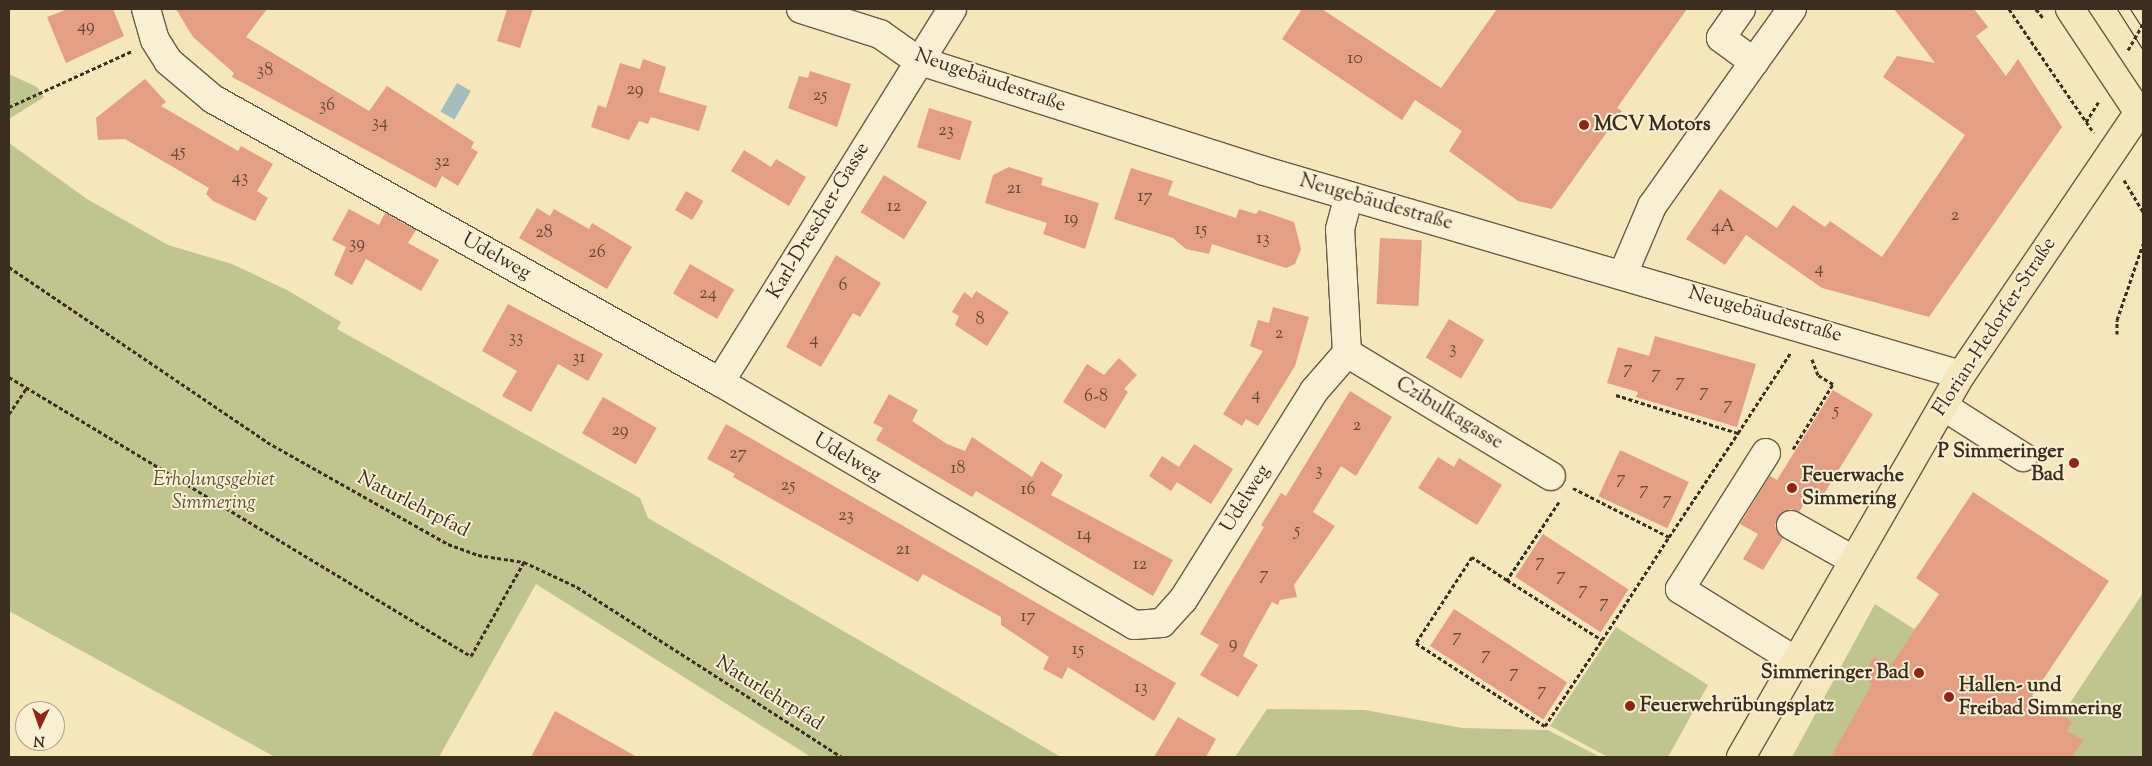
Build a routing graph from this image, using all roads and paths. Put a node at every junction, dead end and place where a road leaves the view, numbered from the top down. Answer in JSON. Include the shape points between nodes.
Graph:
{"nodes":[{"id":1,"x":146,"y":9,"type":"edge"},
{"id":2,"x":801,"y":9,"type":"edge"},
{"id":3,"x":952,"y":9,"type":"edge"},
{"id":4,"x":1741,"y":9,"type":"edge"},
{"id":5,"x":1792,"y":9,"type":"edge"},
{"id":6,"x":2009,"y":9,"type":"edge"},
{"id":7,"x":2070,"y":9,"type":"edge"},
{"id":8,"x":155,"y":40,"type":"junction"},
{"id":9,"x":917,"y":60,"type":"junction"},
{"id":10,"x":1754,"y":62,"type":"junction"},
{"id":11,"x":9,"y":107,"type":"edge"},
{"id":12,"x":2142,"y":112,"type":"edge"},
{"id":13,"x":2108,"y":154,"type":"junction"},
{"id":14,"x":1349,"y":196,"type":"junction"},
{"id":15,"x":2142,"y":208,"type":"edge"},
{"id":16,"x":2143,"y":244,"type":"edge"},
{"id":17,"x":9,"y":267,"type":"edge"},
{"id":18,"x":1623,"y":274,"type":"junction"},
{"id":19,"x":1814,"y":329,"type":"junction"},
{"id":20,"x":2117,"y":334,"type":"dead end"},
{"id":21,"x":1347,"y":352,"type":"junction"},
{"id":22,"x":1961,"y":375,"type":"junction"},
{"id":23,"x":9,"y":377,"type":"edge"},
{"id":24,"x":720,"y":382,"type":"junction"},
{"id":25,"x":27,"y":388,"type":"junction"},
{"id":26,"x":1616,"y":395,"type":"dead end"},
{"id":27,"x":1943,"y":406,"type":"junction"},
{"id":28,"x":9,"y":414,"type":"edge"},
{"id":29,"x":1738,"y":433,"type":"junction"},
{"id":30,"x":1780,"y":451,"type":"joint"},
{"id":31,"x":2023,"y":457,"type":"dead end"},
{"id":32,"x":1551,"y":476,"type":"dead end"},
{"id":33,"x":1791,"y":525,"type":"dead end"},
{"id":34,"x":1669,"y":537,"type":"junction"},
{"id":35,"x":1852,"y":560,"type":"junction"},
{"id":36,"x":524,"y":562,"type":"junction"},
{"id":37,"x":1508,"y":580,"type":"junction"},
{"id":38,"x":1602,"y":640,"type":"junction"},
{"id":39,"x":1794,"y":660,"type":"junction"},
{"id":40,"x":842,"y":757,"type":"edge"},
{"id":41,"x":1740,"y":757,"type":"edge"}],
"edges":[{"from":1,"to":8,"type":"street","name":"Udelweg"},
{"from":2,"to":9,"type":"street","name":"Neugebäudestraße","via":[[880,34]]},
{"from":3,"to":9,"type":"street","name":"Karl-Drescher-Gasse"},
{"from":4,"to":10,"type":"street","via":[[1721,38]]},
{"from":5,"to":10,"type":"street"},
{"from":6,"to":13,"type":"path"},
{"from":7,"to":12,"type":"main road"},
{"from":8,"to":11,"type":"path"},
{"from":8,"to":24,"type":"street","name":"Udelweg","via":[[182,75],[213,100]]},
{"from":9,"to":14,"type":"street","name":"Neugebäudestraße"},
{"from":9,"to":24,"type":"street","name":"Karl-Drescher-Gasse"},
{"from":10,"to":18,"type":"street","via":[[1652,206]]},
{"from":12,"to":13,"type":"main road","name":"Florian-Hedorfer-Straße"},
{"from":13,"to":15,"type":"path"},
{"from":13,"to":22,"type":"main road","name":"Florian-Hedorfer-Straße"},
{"from":14,"to":18,"type":"street","name":"Neugebäudestraße"},
{"from":14,"to":21,"type":"street","via":[[1340,229]]},
{"from":16,"to":20,"type":"path","via":[[2117,320]]},
{"from":17,"to":36,"type":"path","name":"Naturlehrpfad","via":[[267,442],[350,490],[448,544],[478,555]]},
{"from":18,"to":19,"type":"street","name":"Neugebäudestraße"},
{"from":19,"to":22,"type":"street","name":"Neugebäudestraße"},
{"from":19,"to":29,"type":"path"},
{"from":19,"to":30,"type":"path","via":[[1805,356],[1811,357],[1818,375],[1833,384]]},
{"from":21,"to":24,"type":"street","name":"Udelweg","via":[[1314,391],[1183,600],[1162,623],[1148,626],[1112,614]]},
{"from":21,"to":32,"type":"street","name":"Czibulkagasse"},
{"from":22,"to":27,"type":"main road","name":"Florian-Hedorfer-Straße"},
{"from":23,"to":25,"type":"path"},
{"from":25,"to":28,"type":"path"},
{"from":25,"to":36,"type":"path","via":[[471,656]]},
{"from":26,"to":29,"type":"path"},
{"from":27,"to":31,"type":"street"},
{"from":27,"to":35,"type":"main road","name":"Florian-Hedorfer-Straße"},
{"from":29,"to":34,"type":"path"},
{"from":30,"to":39,"type":"street","via":[[1680,589]]},
{"from":33,"to":35,"type":"street"},
{"from":34,"to":37,"type":"path","via":[[1569,486]]},
{"from":34,"to":38,"type":"path"},
{"from":35,"to":39,"type":"main road","name":"Florian-Hedorfer-Straße"},
{"from":36,"to":40,"type":"path","name":"Naturlehrpfad","via":[[577,587]]},
{"from":37,"to":38,"type":"path"},
{"from":37,"to":38,"type":"path","via":[[1472,557],[1416,642],[1545,726]]},
{"from":39,"to":41,"type":"main road","name":"Florian-Hedorfer-Straße"}]}
